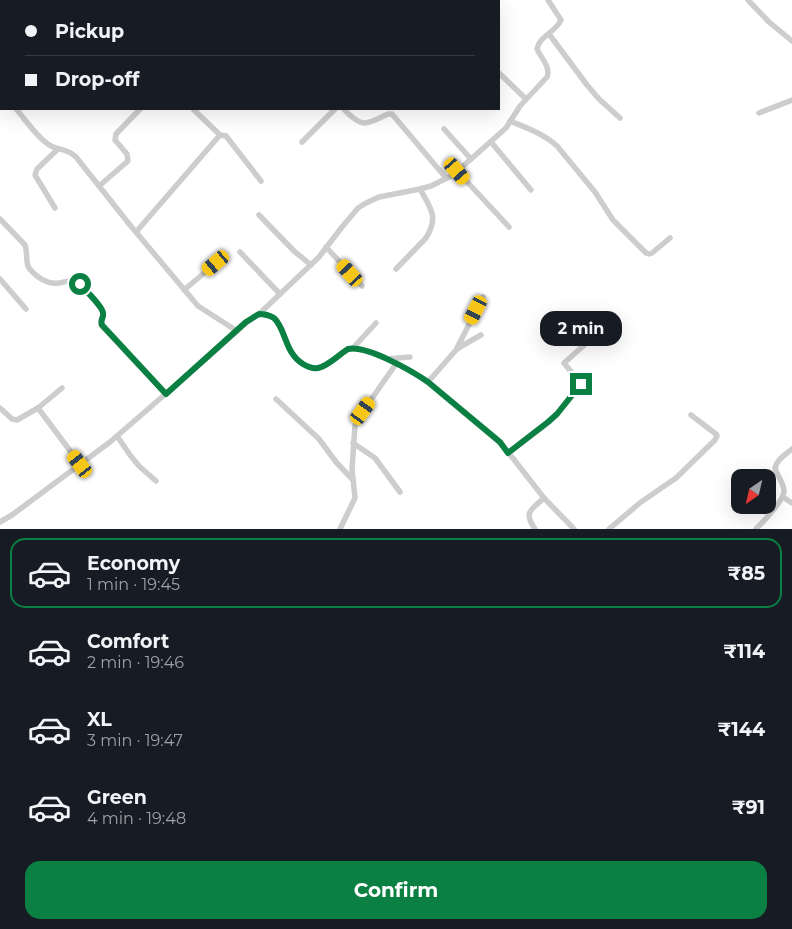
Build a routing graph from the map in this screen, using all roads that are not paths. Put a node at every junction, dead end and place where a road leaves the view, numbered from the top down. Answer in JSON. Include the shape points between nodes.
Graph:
{"nodes":[{"id":1,"x":548,"y":0,"type":"edge"},
{"id":2,"x":748,"y":0,"type":"edge"},
{"id":3,"x":549,"y":34,"type":"junction"},
{"id":4,"x":792,"y":41,"type":"edge"},
{"id":5,"x":500,"y":74,"type":"edge"},
{"id":6,"x":526,"y":99,"type":"junction"},
{"id":7,"x":792,"y":100,"type":"edge"},
{"id":8,"x":17,"y":110,"type":"edge"},
{"id":9,"x":139,"y":110,"type":"edge"},
{"id":10,"x":194,"y":110,"type":"edge"},
{"id":11,"x":334,"y":110,"type":"edge"},
{"id":12,"x":345,"y":110,"type":"edge"},
{"id":13,"x":759,"y":113,"type":"dead end"},
{"id":14,"x":620,"y":118,"type":"dead end"},
{"id":15,"x":510,"y":121,"type":"junction"},
{"id":16,"x":444,"y":129,"type":"dead end"},
{"id":17,"x":220,"y":135,"type":"junction"},
{"id":18,"x":302,"y":142,"type":"dead end"},
{"id":19,"x":491,"y":142,"type":"junction"},
{"id":20,"x":58,"y":149,"type":"junction"},
{"id":21,"x":471,"y":159,"type":"junction"},
{"id":22,"x":457,"y":171,"type":"junction"},
{"id":23,"x":446,"y":178,"type":"junction"},
{"id":24,"x":261,"y":181,"type":"dead end"},
{"id":25,"x":99,"y":186,"type":"junction"},
{"id":26,"x":420,"y":189,"type":"junction"},
{"id":27,"x":531,"y":190,"type":"dead end"},
{"id":28,"x":55,"y":208,"type":"dead end"},
{"id":29,"x":259,"y":215,"type":"dead end"},
{"id":30,"x":0,"y":219,"type":"edge"},
{"id":31,"x":509,"y":227,"type":"dead end"},
{"id":32,"x":136,"y":232,"type":"junction"},
{"id":33,"x":670,"y":238,"type":"dead end"},
{"id":34,"x":326,"y":247,"type":"junction"},
{"id":35,"x":240,"y":252,"type":"dead end"},
{"id":36,"x":216,"y":263,"type":"dead end"},
{"id":37,"x":311,"y":265,"type":"junction"},
{"id":38,"x":396,"y":269,"type":"dead end"},
{"id":39,"x":0,"y":279,"type":"edge"},
{"id":40,"x":362,"y":286,"type":"dead end"},
{"id":41,"x":184,"y":290,"type":"junction"},
{"id":42,"x":280,"y":294,"type":"junction"},
{"id":43,"x":483,"y":297,"type":"dead end"},
{"id":44,"x":26,"y":309,"type":"dead end"},
{"id":45,"x":259,"y":314,"type":"junction"},
{"id":46,"x":376,"y":323,"type":"dead end"},
{"id":47,"x":237,"y":331,"type":"junction"},
{"id":48,"x":481,"y":335,"type":"dead end"},
{"id":49,"x":612,"y":340,"type":"dead end"},
{"id":50,"x":353,"y":348,"type":"junction"},
{"id":51,"x":456,"y":350,"type":"junction"},
{"id":52,"x":410,"y":357,"type":"dead end"},
{"id":53,"x":387,"y":359,"type":"junction"},
{"id":54,"x":396,"y":364,"type":"junction"},
{"id":55,"x":428,"y":382,"type":"junction"},
{"id":56,"x":62,"y":388,"type":"dead end"},
{"id":57,"x":166,"y":394,"type":"junction"},
{"id":58,"x":276,"y":399,"type":"dead end"},
{"id":59,"x":0,"y":408,"type":"edge"},
{"id":60,"x":38,"y":408,"type":"junction"},
{"id":61,"x":691,"y":415,"type":"dead end"},
{"id":62,"x":117,"y":436,"type":"junction"},
{"id":63,"x":353,"y":443,"type":"junction"},
{"id":64,"x":792,"y":449,"type":"edge"},
{"id":65,"x":508,"y":453,"type":"junction"},
{"id":66,"x":80,"y":464,"type":"junction"},
{"id":67,"x":353,"y":480,"type":"junction"},
{"id":68,"x":156,"y":481,"type":"dead end"},
{"id":69,"x":400,"y":492,"type":"dead end"},
{"id":70,"x":783,"y":497,"type":"junction"},
{"id":71,"x":544,"y":498,"type":"junction"},
{"id":72,"x":792,"y":503,"type":"edge"},
{"id":73,"x":1,"y":521,"type":"edge"},
{"id":74,"x":4,"y":529,"type":"edge"},
{"id":75,"x":340,"y":529,"type":"edge"},
{"id":76,"x":535,"y":529,"type":"edge"},
{"id":77,"x":574,"y":529,"type":"edge"},
{"id":78,"x":609,"y":529,"type":"edge"},
{"id":79,"x":756,"y":529,"type":"edge"}],
"edges":[{"from":1,"to":3,"type":"street","via":[[561,20]]},
{"from":2,"to":4,"type":"street"},
{"from":3,"to":6,"type":"street","via":[[537,45],[548,68],[547,77]]},
{"from":3,"to":14,"type":"street","via":[[587,85]]},
{"from":5,"to":6,"type":"street"},
{"from":6,"to":15,"type":"street"},
{"from":7,"to":13,"type":"street"},
{"from":8,"to":20,"type":"street","via":[[43,140]]},
{"from":9,"to":25,"type":"street","via":[[115,137],[128,160]]},
{"from":10,"to":17,"type":"street"},
{"from":11,"to":18,"type":"street"},
{"from":12,"to":23,"type":"street","via":[[364,123],[388,114],[394,116]]},
{"from":15,"to":19,"type":"street"},
{"from":15,"to":33,"type":"street","via":[[550,139],[595,192],[613,220],[646,253],[652,253]]},
{"from":16,"to":21,"type":"street"},
{"from":17,"to":24,"type":"street","via":[[226,136]]},
{"from":17,"to":32,"type":"street"},
{"from":19,"to":21,"type":"street"},
{"from":19,"to":27,"type":"street"},
{"from":20,"to":25,"type":"street","via":[[72,153]]},
{"from":20,"to":28,"type":"street","via":[[35,175]]},
{"from":21,"to":22,"type":"street"},
{"from":22,"to":23,"type":"street"},
{"from":22,"to":31,"type":"street"},
{"from":23,"to":26,"type":"street"},
{"from":25,"to":32,"type":"street"},
{"from":26,"to":34,"type":"street","via":[[366,202]]},
{"from":26,"to":38,"type":"street","via":[[432,210],[429,233]]},
{"from":29,"to":37,"type":"street"},
{"from":30,"to":57,"type":"street","via":[[25,245],[27,266],[37,275],[49,283],[75,281],[80,284],[103,311],[102,325]]},
{"from":32,"to":41,"type":"street"},
{"from":34,"to":37,"type":"street"},
{"from":34,"to":40,"type":"street"},
{"from":35,"to":42,"type":"street"},
{"from":36,"to":41,"type":"street"},
{"from":37,"to":42,"type":"street"},
{"from":39,"to":44,"type":"street"},
{"from":41,"to":47,"type":"street","via":[[198,306]]},
{"from":42,"to":45,"type":"street"},
{"from":43,"to":51,"type":"street"},
{"from":45,"to":47,"type":"street"},
{"from":45,"to":50,"type":"street","via":[[274,319],[290,350],[308,367],[320,368]]},
{"from":46,"to":50,"type":"street"},
{"from":47,"to":57,"type":"street"},
{"from":48,"to":51,"type":"street"},
{"from":49,"to":65,"type":"street","via":[[590,340],[564,363],[581,384],[557,414]]},
{"from":50,"to":53,"type":"street"},
{"from":51,"to":55,"type":"street"},
{"from":52,"to":53,"type":"street"},
{"from":53,"to":54,"type":"street"},
{"from":54,"to":55,"type":"street"},
{"from":54,"to":63,"type":"street","via":[[356,421]]},
{"from":55,"to":65,"type":"street","via":[[500,442]]},
{"from":56,"to":60,"type":"street"},
{"from":57,"to":62,"type":"street"},
{"from":58,"to":67,"type":"street","via":[[319,439]]},
{"from":59,"to":60,"type":"street","via":[[17,420]]},
{"from":60,"to":66,"type":"street"},
{"from":61,"to":78,"type":"street","via":[[716,434],[715,440],[676,478]]},
{"from":62,"to":66,"type":"street"},
{"from":62,"to":68,"type":"street","via":[[139,466]]},
{"from":63,"to":67,"type":"street"},
{"from":63,"to":69,"type":"street","via":[[376,458]]},
{"from":64,"to":70,"type":"street","via":[[780,459],[775,469],[784,489]]},
{"from":65,"to":71,"type":"street"},
{"from":66,"to":73,"type":"street"},
{"from":67,"to":75,"type":"street","via":[[355,498]]},
{"from":70,"to":72,"type":"street"},
{"from":70,"to":79,"type":"street"},
{"from":71,"to":76,"type":"street","via":[[529,514]]},
{"from":71,"to":77,"type":"street"},
{"from":73,"to":74,"type":"street"}]}
